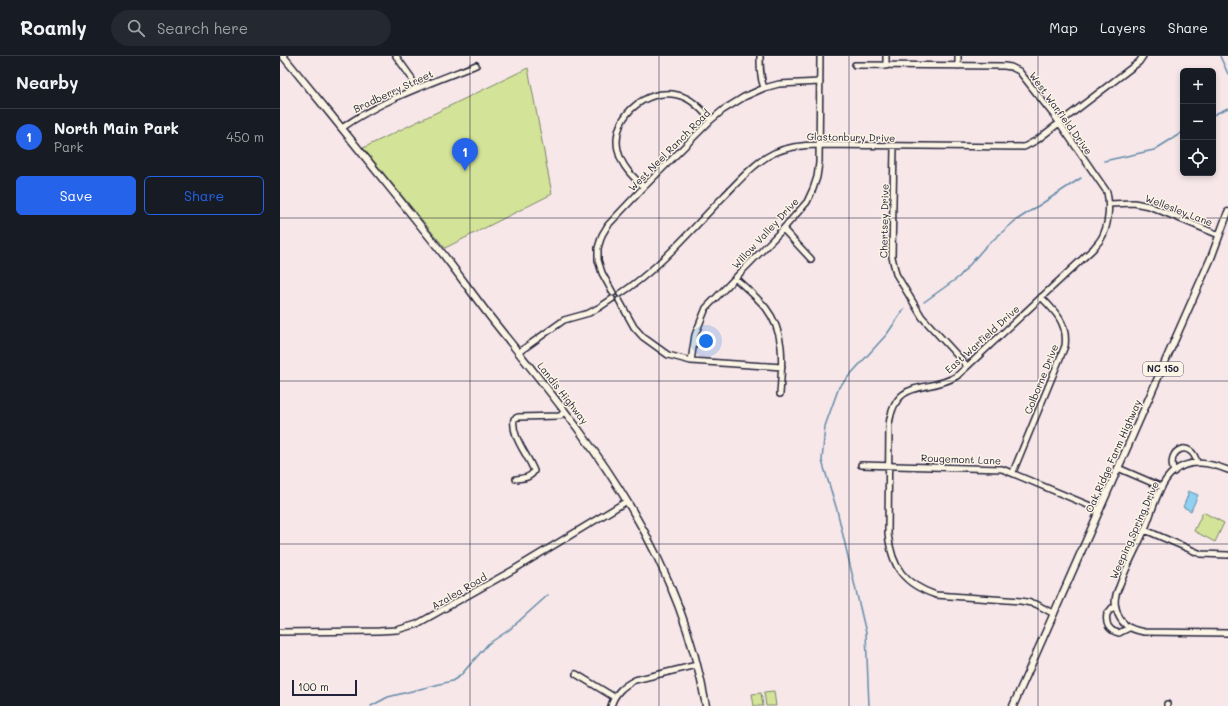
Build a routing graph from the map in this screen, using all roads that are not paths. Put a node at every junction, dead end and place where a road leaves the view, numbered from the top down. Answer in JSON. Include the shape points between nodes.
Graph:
{"nodes":[{"id":1,"x":283,"y":56,"type":"edge"},
{"id":2,"x":396,"y":56,"type":"edge"},
{"id":3,"x":760,"y":56,"type":"edge"},
{"id":4,"x":820,"y":56,"type":"edge"},
{"id":5,"x":886,"y":56,"type":"edge"},
{"id":6,"x":958,"y":56,"type":"edge"},
{"id":7,"x":1143,"y":56,"type":"edge"},
{"id":8,"x":476,"y":65,"type":"dead end"},
{"id":9,"x":855,"y":65,"type":"dead end"},
{"id":10,"x":886,"y":66,"type":"junction"},
{"id":11,"x":958,"y":66,"type":"junction"},
{"id":12,"x":820,"y":82,"type":"junction"},
{"id":13,"x":764,"y":88,"type":"junction"},
{"id":14,"x":415,"y":89,"type":"junction"},
{"id":15,"x":711,"y":120,"type":"junction"},
{"id":16,"x":1060,"y":123,"type":"junction"},
{"id":17,"x":342,"y":128,"type":"junction"},
{"id":18,"x":819,"y":145,"type":"junction"},
{"id":19,"x":894,"y":146,"type":"junction"},
{"id":20,"x":644,"y":187,"type":"junction"},
{"id":21,"x":1109,"y":204,"type":"junction"},
{"id":22,"x":1228,"y":212,"type":"edge"},
{"id":23,"x":783,"y":229,"type":"junction"},
{"id":24,"x":1219,"y":235,"type":"junction"},
{"id":25,"x":811,"y":259,"type":"dead end"},
{"id":26,"x":735,"y":278,"type":"junction"},
{"id":27,"x":613,"y":292,"type":"junction"},
{"id":28,"x":620,"y":294,"type":"junction"},
{"id":29,"x":1041,"y":297,"type":"junction"},
{"id":30,"x":612,"y":299,"type":"junction"},
{"id":31,"x":619,"y":300,"type":"junction"},
{"id":32,"x":519,"y":352,"type":"junction"},
{"id":33,"x":691,"y":361,"type":"junction"},
{"id":34,"x":968,"y":366,"type":"junction"},
{"id":35,"x":782,"y":367,"type":"junction"},
{"id":36,"x":780,"y":394,"type":"dead end"},
{"id":37,"x":565,"y":411,"type":"junction"},
{"id":38,"x":1197,"y":463,"type":"junction"},
{"id":39,"x":861,"y":465,"type":"dead end"},
{"id":40,"x":889,"y":466,"type":"junction"},
{"id":41,"x":1118,"y":468,"type":"junction"},
{"id":42,"x":1228,"y":470,"type":"edge"},
{"id":43,"x":1013,"y":472,"type":"junction"},
{"id":44,"x":1174,"y":472,"type":"junction"},
{"id":45,"x":516,"y":480,"type":"dead end"},
{"id":46,"x":1162,"y":487,"type":"junction"},
{"id":47,"x":627,"y":501,"type":"junction"},
{"id":48,"x":1100,"y":510,"type":"junction"},
{"id":49,"x":1145,"y":530,"type":"junction"},
{"id":50,"x":1228,"y":555,"type":"edge"},
{"id":51,"x":1116,"y":607,"type":"junction"},
{"id":52,"x":1054,"y":614,"type":"junction"},
{"id":53,"x":1129,"y":628,"type":"junction"},
{"id":54,"x":280,"y":632,"type":"edge"},
{"id":55,"x":1228,"y":633,"type":"edge"},
{"id":56,"x":697,"y":665,"type":"junction"},
{"id":57,"x":576,"y":674,"type":"dead end"},
{"id":58,"x":614,"y":697,"type":"junction"},
{"id":59,"x":611,"y":706,"type":"edge"},
{"id":60,"x":706,"y":706,"type":"edge"},
{"id":61,"x":1013,"y":706,"type":"edge"}],
"edges":[{"from":1,"to":17,"type":"main road","name":"Landis Highway"},
{"from":2,"to":14,"type":"street","via":[[411,77]]},
{"from":3,"to":13,"type":"street","via":[[761,81]]},
{"from":4,"to":12,"type":"street","name":"Willow Valley Drive"},
{"from":5,"to":10,"type":"street"},
{"from":6,"to":11,"type":"street"},
{"from":7,"to":16,"type":"street","name":"Glastonbury Drive","via":[[1139,62]]},
{"from":8,"to":14,"type":"street","name":"Bradberry Street"},
{"from":9,"to":10,"type":"street","name":"West Warfield Drive"},
{"from":10,"to":11,"type":"street","name":"West Warfield Drive"},
{"from":11,"to":16,"type":"street","name":"West Warfield Drive","via":[[1004,66],[1019,71]]},
{"from":12,"to":13,"type":"street","name":"West Neel Ranch Road","via":[[795,82]]},
{"from":12,"to":18,"type":"street","name":"Willow Valley Drive"},
{"from":13,"to":15,"type":"street","name":"West Neel Ranch Road","via":[[744,97]]},
{"from":14,"to":17,"type":"street","name":"Bradberry Street","via":[[364,113]]},
{"from":15,"to":20,"type":"street","name":"West Neel Ranch Road"},
{"from":15,"to":20,"type":"street","via":[[689,99],[672,93],[643,99],[630,110],[622,121],[618,135],[618,150],[632,177]]},
{"from":16,"to":19,"type":"street","name":"Glastonbury Drive","via":[[1024,147]]},
{"from":16,"to":21,"type":"street","name":"West Warfield Drive","via":[[1106,192]]},
{"from":17,"to":32,"type":"main road","name":"Landis Highway"},
{"from":18,"to":19,"type":"street","name":"Glastonbury Drive"},
{"from":18,"to":23,"type":"street","name":"Willow Valley Drive","via":[[819,163],[813,189],[807,202]]},
{"from":18,"to":28,"type":"street","name":"Glastonbury Drive","via":[[788,147],[761,160],[652,271]]},
{"from":19,"to":34,"type":"street","name":"Chertsey Drive","via":[[894,269],[922,317]]},
{"from":20,"to":27,"type":"street","name":"West Neel Ranch Road","via":[[608,225],[598,248],[602,273]]},
{"from":21,"to":24,"type":"street","name":"Wellesley Lane","via":[[1134,203],[1149,206]]},
{"from":21,"to":29,"type":"street","name":"East Warfield Drive","via":[[1102,238]]},
{"from":22,"to":24,"type":"main road","name":"Oak Ridge Farm Highway","number":"NC 150"},
{"from":23,"to":25,"type":"street"},
{"from":23,"to":26,"type":"street","name":"Willow Valley Drive"},
{"from":24,"to":41,"type":"main road","name":"Oak Ridge Farm Highway","number":"NC 150"},
{"from":26,"to":33,"type":"street","name":"Willow Valley Drive","via":[[706,308],[695,335]]},
{"from":26,"to":35,"type":"street","via":[[762,303],[773,320],[781,342]]},
{"from":27,"to":28,"type":"street"},
{"from":27,"to":30,"type":"street"},
{"from":28,"to":31,"type":"street"},
{"from":29,"to":34,"type":"street","name":"East Warfield Drive"},
{"from":29,"to":43,"type":"street","name":"Colborne Drive","via":[[1055,310],[1063,325],[1066,335],[1065,346]]},
{"from":30,"to":31,"type":"street"},
{"from":30,"to":32,"type":"street","via":[[589,313],[564,320]]},
{"from":31,"to":33,"type":"street","via":[[643,338],[668,355]]},
{"from":32,"to":37,"type":"main road","name":"Landis Highway"},
{"from":33,"to":35,"type":"street"},
{"from":34,"to":40,"type":"street","name":"East Warfield Drive","via":[[949,381],[915,388],[896,402],[889,424]]},
{"from":35,"to":36,"type":"street"},
{"from":37,"to":45,"type":"street","via":[[560,416],[514,419],[519,443],[534,471],[526,478]]},
{"from":37,"to":47,"type":"main road","name":"Landis Highway"},
{"from":38,"to":42,"type":"street","name":"Weeping Spring Drive","via":[[1208,463]]},
{"from":38,"to":44,"type":"street","name":"Weeping Spring Drive"},
{"from":38,"to":44,"type":"street","via":[[1196,455],[1191,451],[1180,450],[1171,458]]},
{"from":39,"to":40,"type":"street","name":"Rougemont Lane"},
{"from":40,"to":43,"type":"street","name":"Rougemont Lane","via":[[990,468]]},
{"from":40,"to":52,"type":"street","name":"East Warfield Drive","via":[[890,551],[895,563],[912,583],[936,595],[1026,602],[1036,604]]},
{"from":41,"to":46,"type":"street"},
{"from":41,"to":48,"type":"main road","name":"Oak Ridge Farm Highway","number":"NC 150"},
{"from":43,"to":48,"type":"street","name":"Rougemont Lane"},
{"from":44,"to":46,"type":"street","name":"Weeping Spring Drive"},
{"from":46,"to":49,"type":"street","name":"Weeping Spring Drive"},
{"from":47,"to":54,"type":"street","name":"Azalea Road","via":[[417,624],[378,632]]},
{"from":47,"to":56,"type":"main road","name":"Landis Highway","via":[[666,574]]},
{"from":48,"to":52,"type":"main road","name":"Oak Ridge Farm Highway","number":"NC 150"},
{"from":49,"to":50,"type":"street","via":[[1201,554]]},
{"from":49,"to":51,"type":"street","name":"Weeping Spring Drive","via":[[1118,588]]},
{"from":51,"to":53,"type":"street","via":[[1119,617]]},
{"from":51,"to":53,"type":"street","name":"Weeping Spring Drive","via":[[1107,614],[1110,629],[1119,633]]},
{"from":52,"to":61,"type":"main road","name":"Oak Ridge Farm Highway","number":"NC 150"},
{"from":53,"to":55,"type":"street","name":"Weeping Spring Drive","via":[[1144,632]]},
{"from":56,"to":58,"type":"street","via":[[635,680]]},
{"from":56,"to":60,"type":"main road","name":"Landis Highway"},
{"from":57,"to":58,"type":"street"},
{"from":58,"to":59,"type":"street"}]}
